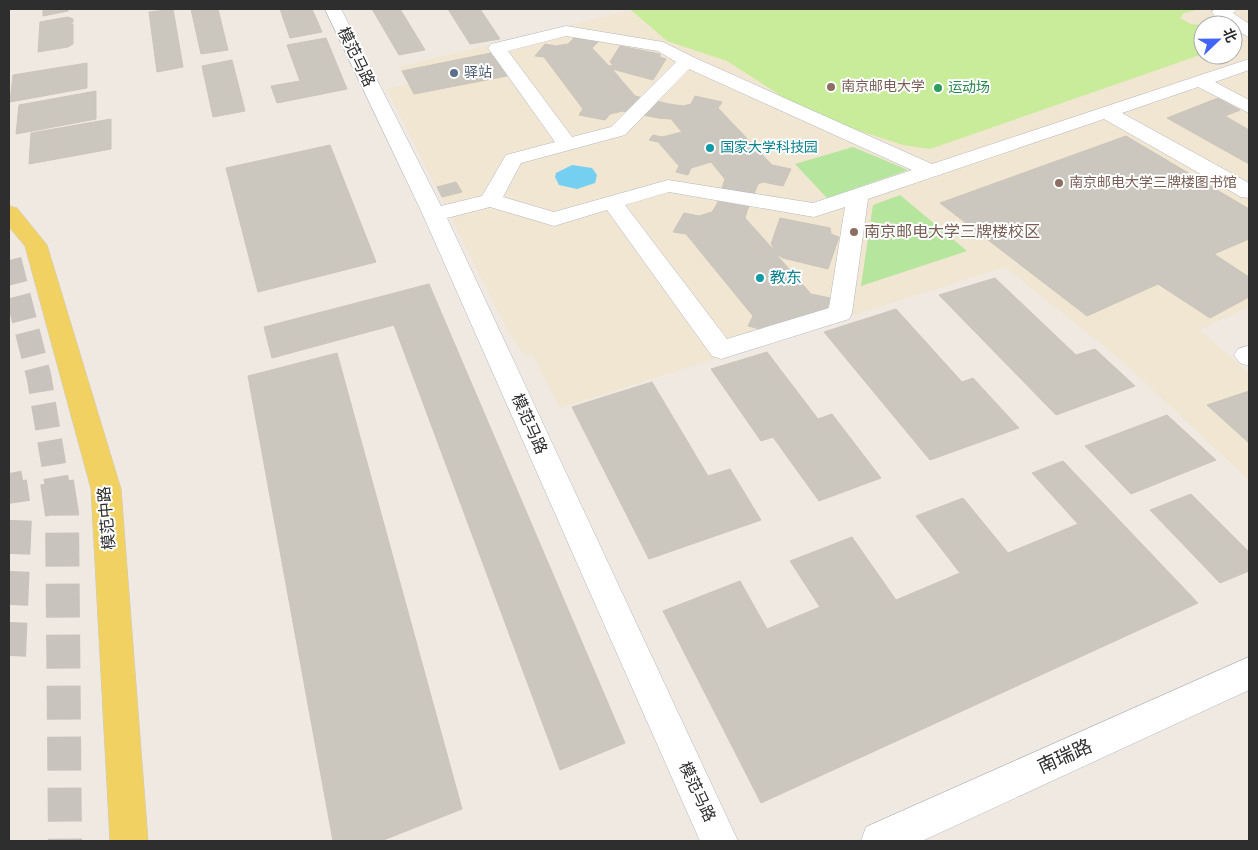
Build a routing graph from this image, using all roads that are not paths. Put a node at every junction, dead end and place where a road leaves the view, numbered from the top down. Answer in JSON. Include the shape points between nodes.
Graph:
{"nodes":[{"id":1,"x":333,"y":9,"type":"edge"},
{"id":2,"x":1222,"y":10,"type":"edge"},
{"id":3,"x":1249,"y":32,"type":"edge"},
{"id":4,"x":687,"y":61,"type":"junction"},
{"id":5,"x":1249,"y":64,"type":"edge"},
{"id":6,"x":1200,"y":81,"type":"junction"},
{"id":7,"x":1249,"y":107,"type":"edge"},
{"id":8,"x":1107,"y":113,"type":"junction"},
{"id":9,"x":567,"y":144,"type":"junction"},
{"id":10,"x":931,"y":171,"type":"junction"},
{"id":11,"x":1249,"y":192,"type":"edge"},
{"id":12,"x":858,"y":195,"type":"junction"},
{"id":13,"x":490,"y":200,"type":"junction"},
{"id":14,"x":612,"y":202,"type":"junction"},
{"id":15,"x":9,"y":213,"type":"edge"},
{"id":16,"x":434,"y":215,"type":"junction"},
{"id":17,"x":1249,"y":673,"type":"edge"},
{"id":18,"x":129,"y":841,"type":"edge"},
{"id":19,"x":719,"y":841,"type":"edge"},
{"id":20,"x":880,"y":841,"type":"edge"}],
"edges":[{"from":1,"to":16,"type":"street","name":"模范马路"},
{"from":2,"to":3,"type":"street"},
{"from":4,"to":9,"type":"street","via":[[618,130]]},
{"from":4,"to":9,"type":"street","via":[[663,47],[566,31],[497,48]]},
{"from":4,"to":10,"type":"street"},
{"from":5,"to":6,"type":"street"},
{"from":6,"to":7,"type":"street"},
{"from":6,"to":8,"type":"street"},
{"from":8,"to":10,"type":"street"},
{"from":8,"to":11,"type":"street"},
{"from":9,"to":13,"type":"street","via":[[513,158]]},
{"from":10,"to":12,"type":"street"},
{"from":12,"to":14,"type":"street","via":[[814,210],[668,186]]},
{"from":12,"to":14,"type":"street","via":[[840,313],[720,350]]},
{"from":13,"to":14,"type":"street","via":[[554,219]]},
{"from":13,"to":16,"type":"street"},
{"from":15,"to":18,"type":"main road","name":"模范中路","via":[[36,245],[106,489]]},
{"from":16,"to":19,"type":"street","name":"模范马路"},
{"from":17,"to":20,"type":"street","name":"南瑞路"}]}
